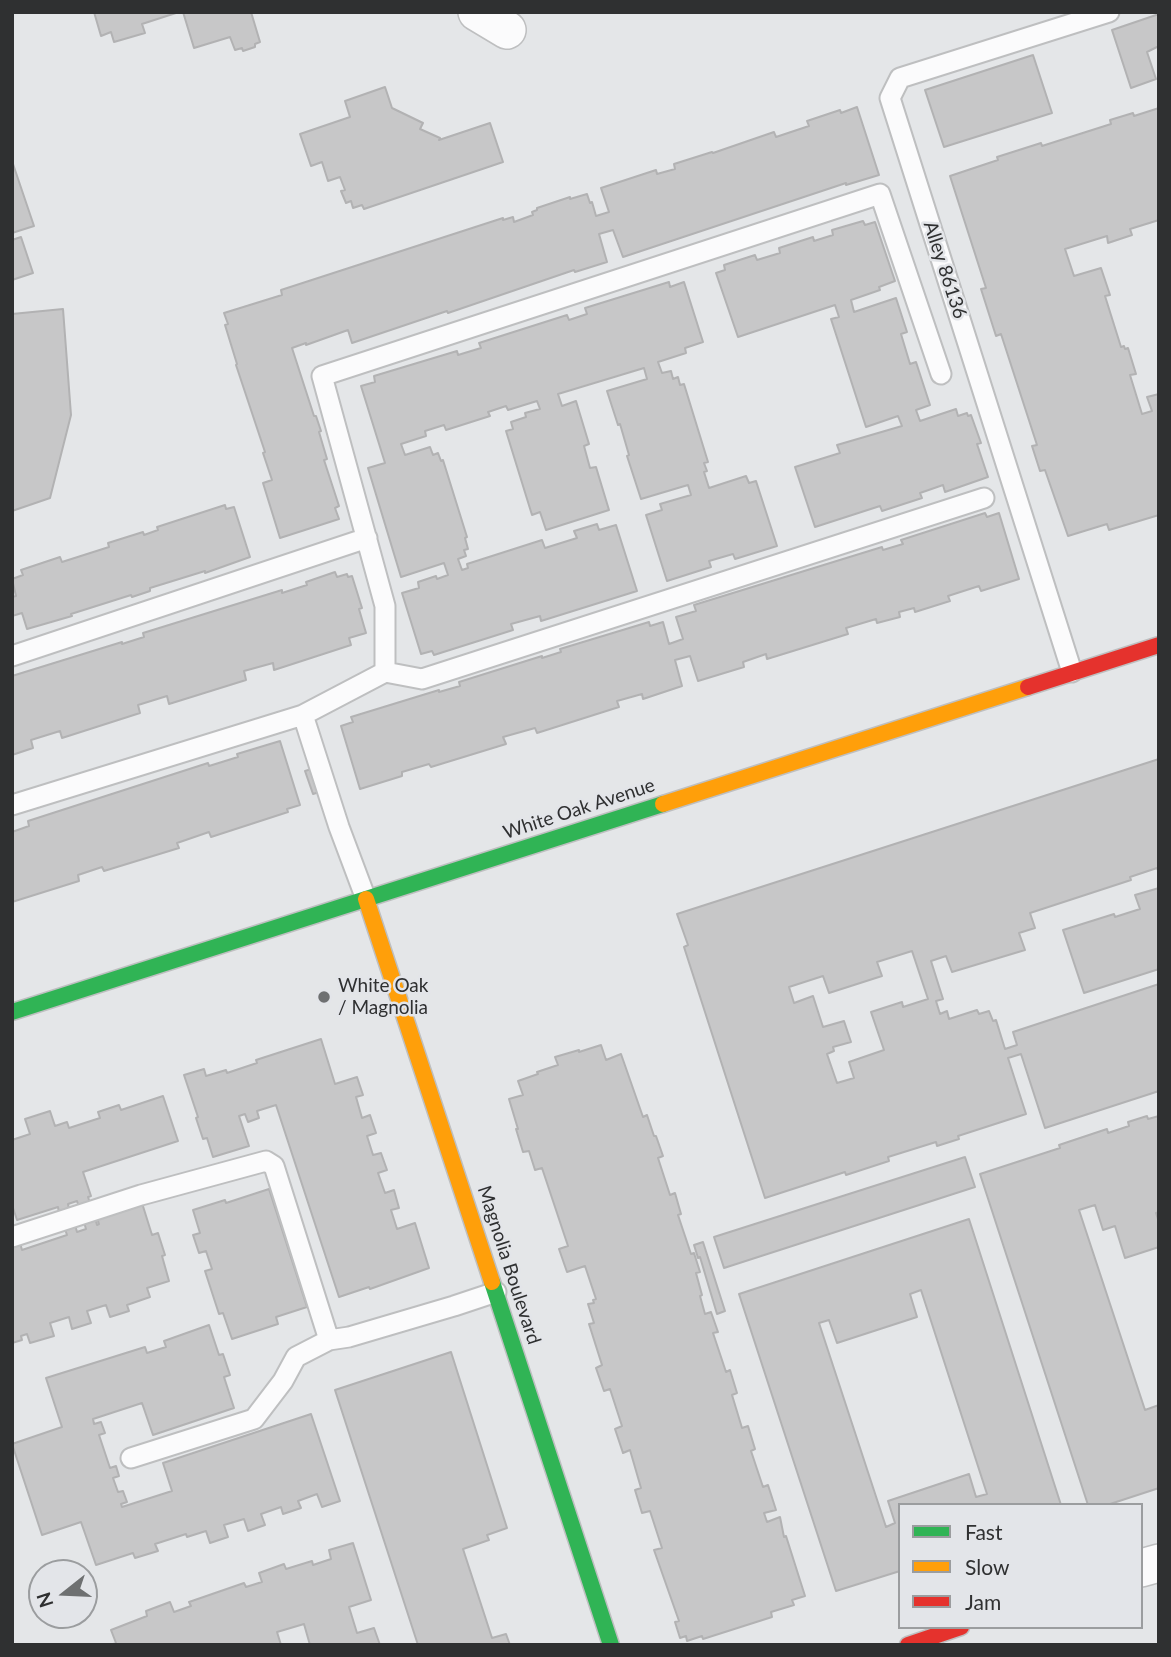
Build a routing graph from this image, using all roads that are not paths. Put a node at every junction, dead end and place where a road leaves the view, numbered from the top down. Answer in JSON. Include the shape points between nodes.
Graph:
{"nodes":[{"id":1,"x":1109,"y":12,"type":"edge"},
{"id":2,"x":941,"y":374,"type":"dead end"},
{"id":3,"x":984,"y":498,"type":"dead end"},
{"id":4,"x":367,"y":538,"type":"junction"},
{"id":5,"x":1159,"y":645,"type":"edge"},
{"id":6,"x":12,"y":656,"type":"edge"},
{"id":7,"x":385,"y":672,"type":"junction"},
{"id":8,"x":1072,"y":672,"type":"junction"},
{"id":9,"x":303,"y":715,"type":"junction"},
{"id":10,"x":12,"y":805,"type":"edge"},
{"id":11,"x":366,"y":899,"type":"junction"},
{"id":12,"x":12,"y":1012,"type":"edge"},
{"id":13,"x":12,"y":1237,"type":"edge"},
{"id":14,"x":496,"y":1292,"type":"junction"},
{"id":15,"x":330,"y":1340,"type":"junction"},
{"id":16,"x":131,"y":1458,"type":"dead end"},
{"id":17,"x":955,"y":1629,"type":"edge"},
{"id":18,"x":611,"y":1645,"type":"edge"},
{"id":19,"x":908,"y":1645,"type":"edge"}],
"edges":[{"from":1,"to":8,"type":"lane","name":"Alley 86136","via":[[900,78],[890,98]]},
{"from":2,"to":4,"type":"lane","via":[[880,194],[322,376]]},
{"from":3,"to":7,"type":"lane","via":[[422,679]]},
{"from":4,"to":6,"type":"lane"},
{"from":4,"to":7,"type":"lane","via":[[385,606]]},
{"from":5,"to":8,"type":"main road","name":"White Oak Avenue"},
{"from":7,"to":9,"type":"lane"},
{"from":8,"to":11,"type":"main road","name":"White Oak Avenue"},
{"from":9,"to":10,"type":"lane"},
{"from":9,"to":11,"type":"lane"},
{"from":11,"to":12,"type":"main road","name":"White Oak Avenue"},
{"from":11,"to":14,"type":"main road","name":"Magnolia Boulevard"},
{"from":13,"to":15,"type":"lane","via":[[266,1161],[274,1166]]},
{"from":14,"to":15,"type":"lane"},
{"from":14,"to":18,"type":"main road","name":"Magnolia Boulevard"},
{"from":15,"to":16,"type":"lane","via":[[296,1357],[254,1419]]},
{"from":17,"to":19,"type":"main road"}]}
